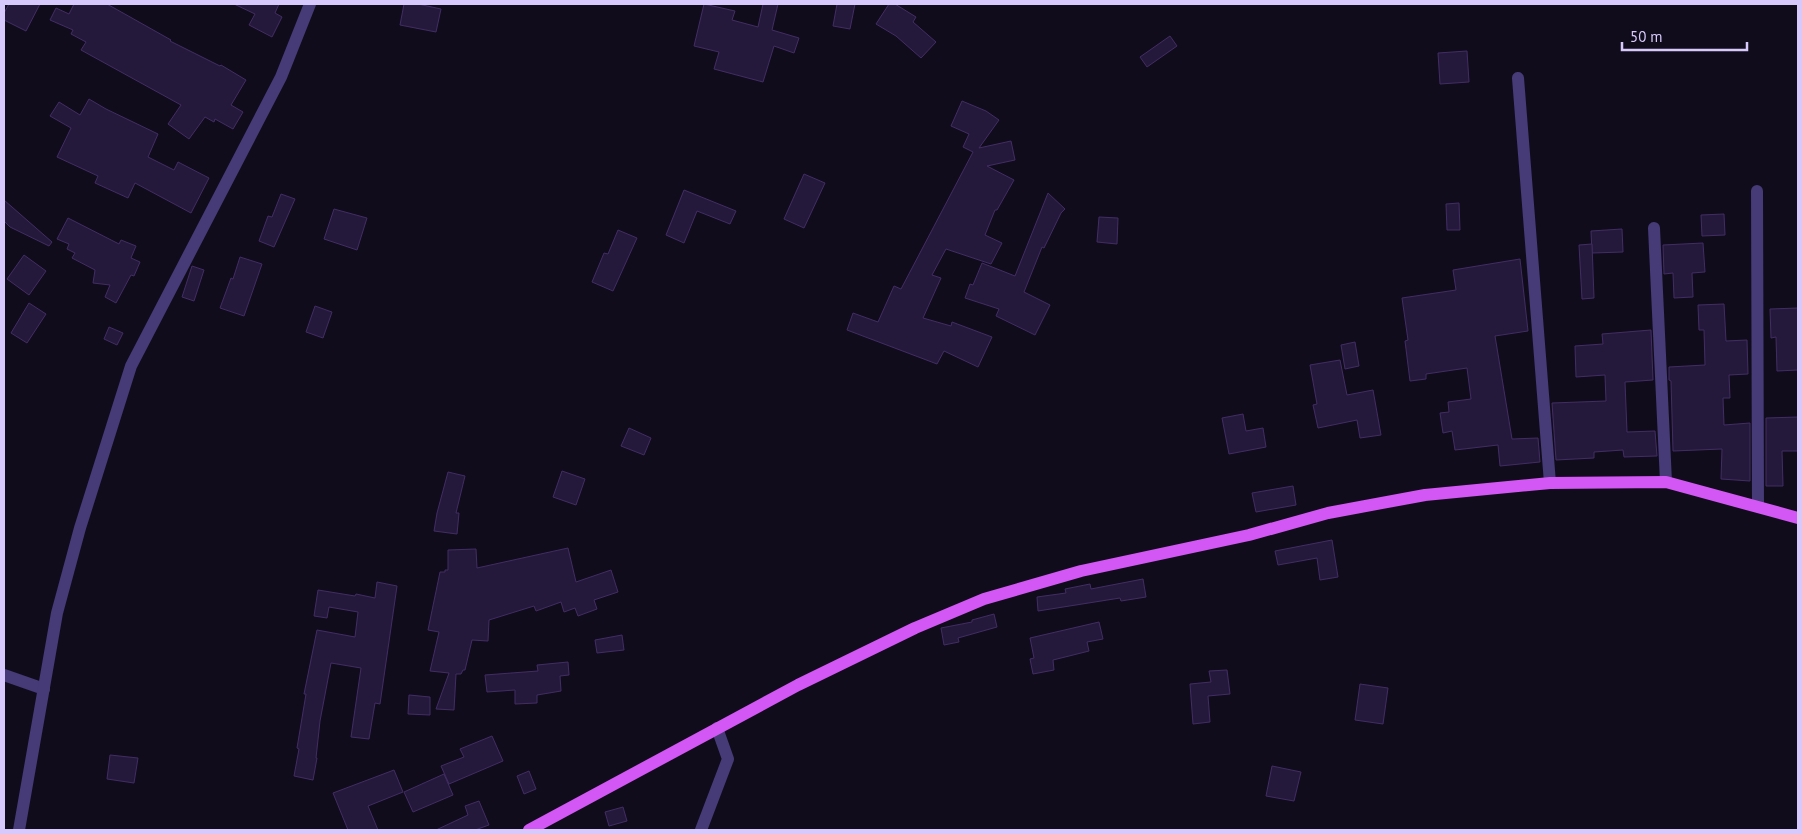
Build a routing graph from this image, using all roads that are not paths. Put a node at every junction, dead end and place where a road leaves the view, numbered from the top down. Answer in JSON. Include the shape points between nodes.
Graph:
{"nodes":[{"id":1,"x":310,"y":4,"type":"edge"},
{"id":2,"x":1518,"y":78,"type":"dead end"},
{"id":3,"x":1757,"y":191,"type":"dead end"},
{"id":4,"x":1654,"y":228,"type":"dead end"},
{"id":5,"x":1666,"y":482,"type":"junction"},
{"id":6,"x":1550,"y":483,"type":"junction"},
{"id":7,"x":1758,"y":506,"type":"junction"},
{"id":8,"x":1798,"y":518,"type":"edge"},
{"id":9,"x":4,"y":675,"type":"edge"},
{"id":10,"x":44,"y":689,"type":"junction"},
{"id":11,"x":717,"y":728,"type":"junction"},
{"id":12,"x":19,"y":830,"type":"edge"},
{"id":13,"x":529,"y":830,"type":"edge"},
{"id":14,"x":701,"y":830,"type":"edge"}],
"edges":[{"from":1,"to":10,"type":"street","via":[[281,77],[132,366],[80,528],[57,613]]},
{"from":2,"to":6,"type":"street"},
{"from":3,"to":7,"type":"street"},
{"from":4,"to":5,"type":"street"},
{"from":5,"to":6,"type":"main road"},
{"from":5,"to":7,"type":"main road"},
{"from":6,"to":11,"type":"main road","via":[[1425,495],[1328,513],[1249,535],[1081,571],[984,599],[914,628]]},
{"from":7,"to":8,"type":"main road"},
{"from":9,"to":10,"type":"street"},
{"from":10,"to":12,"type":"street"},
{"from":11,"to":13,"type":"main road"},
{"from":11,"to":14,"type":"street","via":[[728,759]]}]}
